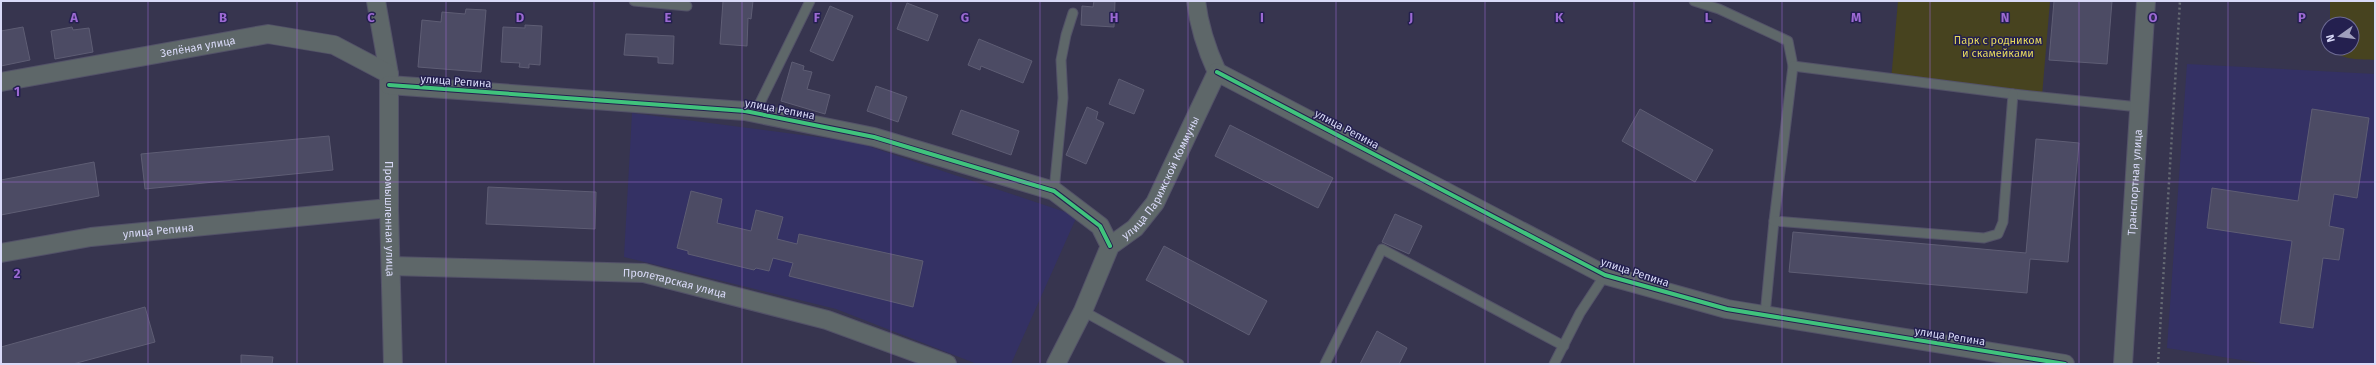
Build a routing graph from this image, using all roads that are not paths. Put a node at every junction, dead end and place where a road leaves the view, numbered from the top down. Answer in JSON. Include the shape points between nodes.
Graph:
{"nodes":[{"id":1,"x":376,"y":1,"type":"edge"},
{"id":2,"x":634,"y":1,"type":"edge"},
{"id":3,"x":810,"y":1,"type":"edge"},
{"id":4,"x":1196,"y":1,"type":"edge"},
{"id":5,"x":1694,"y":1,"type":"edge"},
{"id":6,"x":2146,"y":1,"type":"edge"},
{"id":7,"x":687,"y":6,"type":"dead end"},
{"id":8,"x":1073,"y":13,"type":"dead end"},
{"id":9,"x":1793,"y":66,"type":"junction"},
{"id":10,"x":1217,"y":72,"type":"junction"},
{"id":11,"x":389,"y":79,"type":"junction"},
{"id":12,"x":1,"y":82,"type":"edge"},
{"id":13,"x":2012,"y":94,"type":"junction"},
{"id":14,"x":2139,"y":107,"type":"junction"},
{"id":15,"x":755,"y":113,"type":"junction"},
{"id":16,"x":1054,"y":191,"type":"junction"},
{"id":17,"x":389,"y":208,"type":"junction"},
{"id":18,"x":1774,"y":221,"type":"junction"},
{"id":19,"x":1110,"y":246,"type":"junction"},
{"id":20,"x":1,"y":253,"type":"edge"},
{"id":21,"x":391,"y":266,"type":"junction"},
{"id":22,"x":1605,"y":275,"type":"junction"},
{"id":23,"x":1083,"y":311,"type":"junction"},
{"id":24,"x":1765,"y":315,"type":"junction"},
{"id":25,"x":1564,"y":346,"type":"junction"},
{"id":26,"x":393,"y":364,"type":"edge"},
{"id":27,"x":946,"y":364,"type":"edge"},
{"id":28,"x":1056,"y":364,"type":"edge"},
{"id":29,"x":1179,"y":364,"type":"edge"},
{"id":30,"x":1325,"y":364,"type":"edge"},
{"id":31,"x":1554,"y":364,"type":"edge"},
{"id":32,"x":2065,"y":364,"type":"edge"},
{"id":33,"x":2123,"y":364,"type":"edge"}],
"edges":[{"from":1,"to":11,"type":"street","name":"Промышленная улица"},
{"from":2,"to":7,"type":"lane"},
{"from":3,"to":15,"type":"lane"},
{"from":4,"to":10,"type":"street","via":[[1207,51]]},
{"from":5,"to":9,"type":"lane","via":[[1719,9],[1788,41]]},
{"from":6,"to":14,"type":"street","name":"Транспортная улица"},
{"from":8,"to":16,"type":"lane","via":[[1061,60],[1063,98]]},
{"from":9,"to":13,"type":"lane"},
{"from":9,"to":18,"type":"lane"},
{"from":10,"to":19,"type":"street","name":"улица Парижской Коммуны","via":[[1155,202],[1135,228]]},
{"from":10,"to":22,"type":"street","name":"улица Репина"},
{"from":11,"to":12,"type":"street","name":"Зелёная улица","via":[[334,45],[268,34]]},
{"from":11,"to":15,"type":"street","name":"улица Репина"},
{"from":11,"to":17,"type":"street","name":"Промышленная улица"},
{"from":13,"to":14,"type":"lane"},
{"from":13,"to":18,"type":"lane","via":[[2003,222],[1998,234],[1984,238]]},
{"from":14,"to":33,"type":"street","name":"Транспортная улица"},
{"from":15,"to":16,"type":"street","name":"улица Репина","via":[[874,137]]},
{"from":16,"to":19,"type":"street","name":"улица Репина","via":[[1100,226]]},
{"from":17,"to":20,"type":"street","name":"улица Репина","via":[[91,237]]},
{"from":17,"to":21,"type":"street","name":"Промышленная улица"},
{"from":18,"to":24,"type":"lane"},
{"from":19,"to":23,"type":"street","name":"улица Парижской Коммуны"},
{"from":21,"to":26,"type":"street","name":"Промышленная улица"},
{"from":21,"to":27,"type":"street","name":"Пролетарская улица","via":[[644,273],[827,320]]},
{"from":22,"to":24,"type":"street","name":"улица Репина","via":[[1727,309]]},
{"from":22,"to":25,"type":"lane","via":[[1580,313]]},
{"from":23,"to":28,"type":"street","name":"улица Парижской Коммуны"},
{"from":23,"to":29,"type":"lane"},
{"from":24,"to":32,"type":"street","name":"улица Репина"},
{"from":25,"to":30,"type":"lane","via":[[1382,249]]},
{"from":25,"to":31,"type":"lane"}]}
